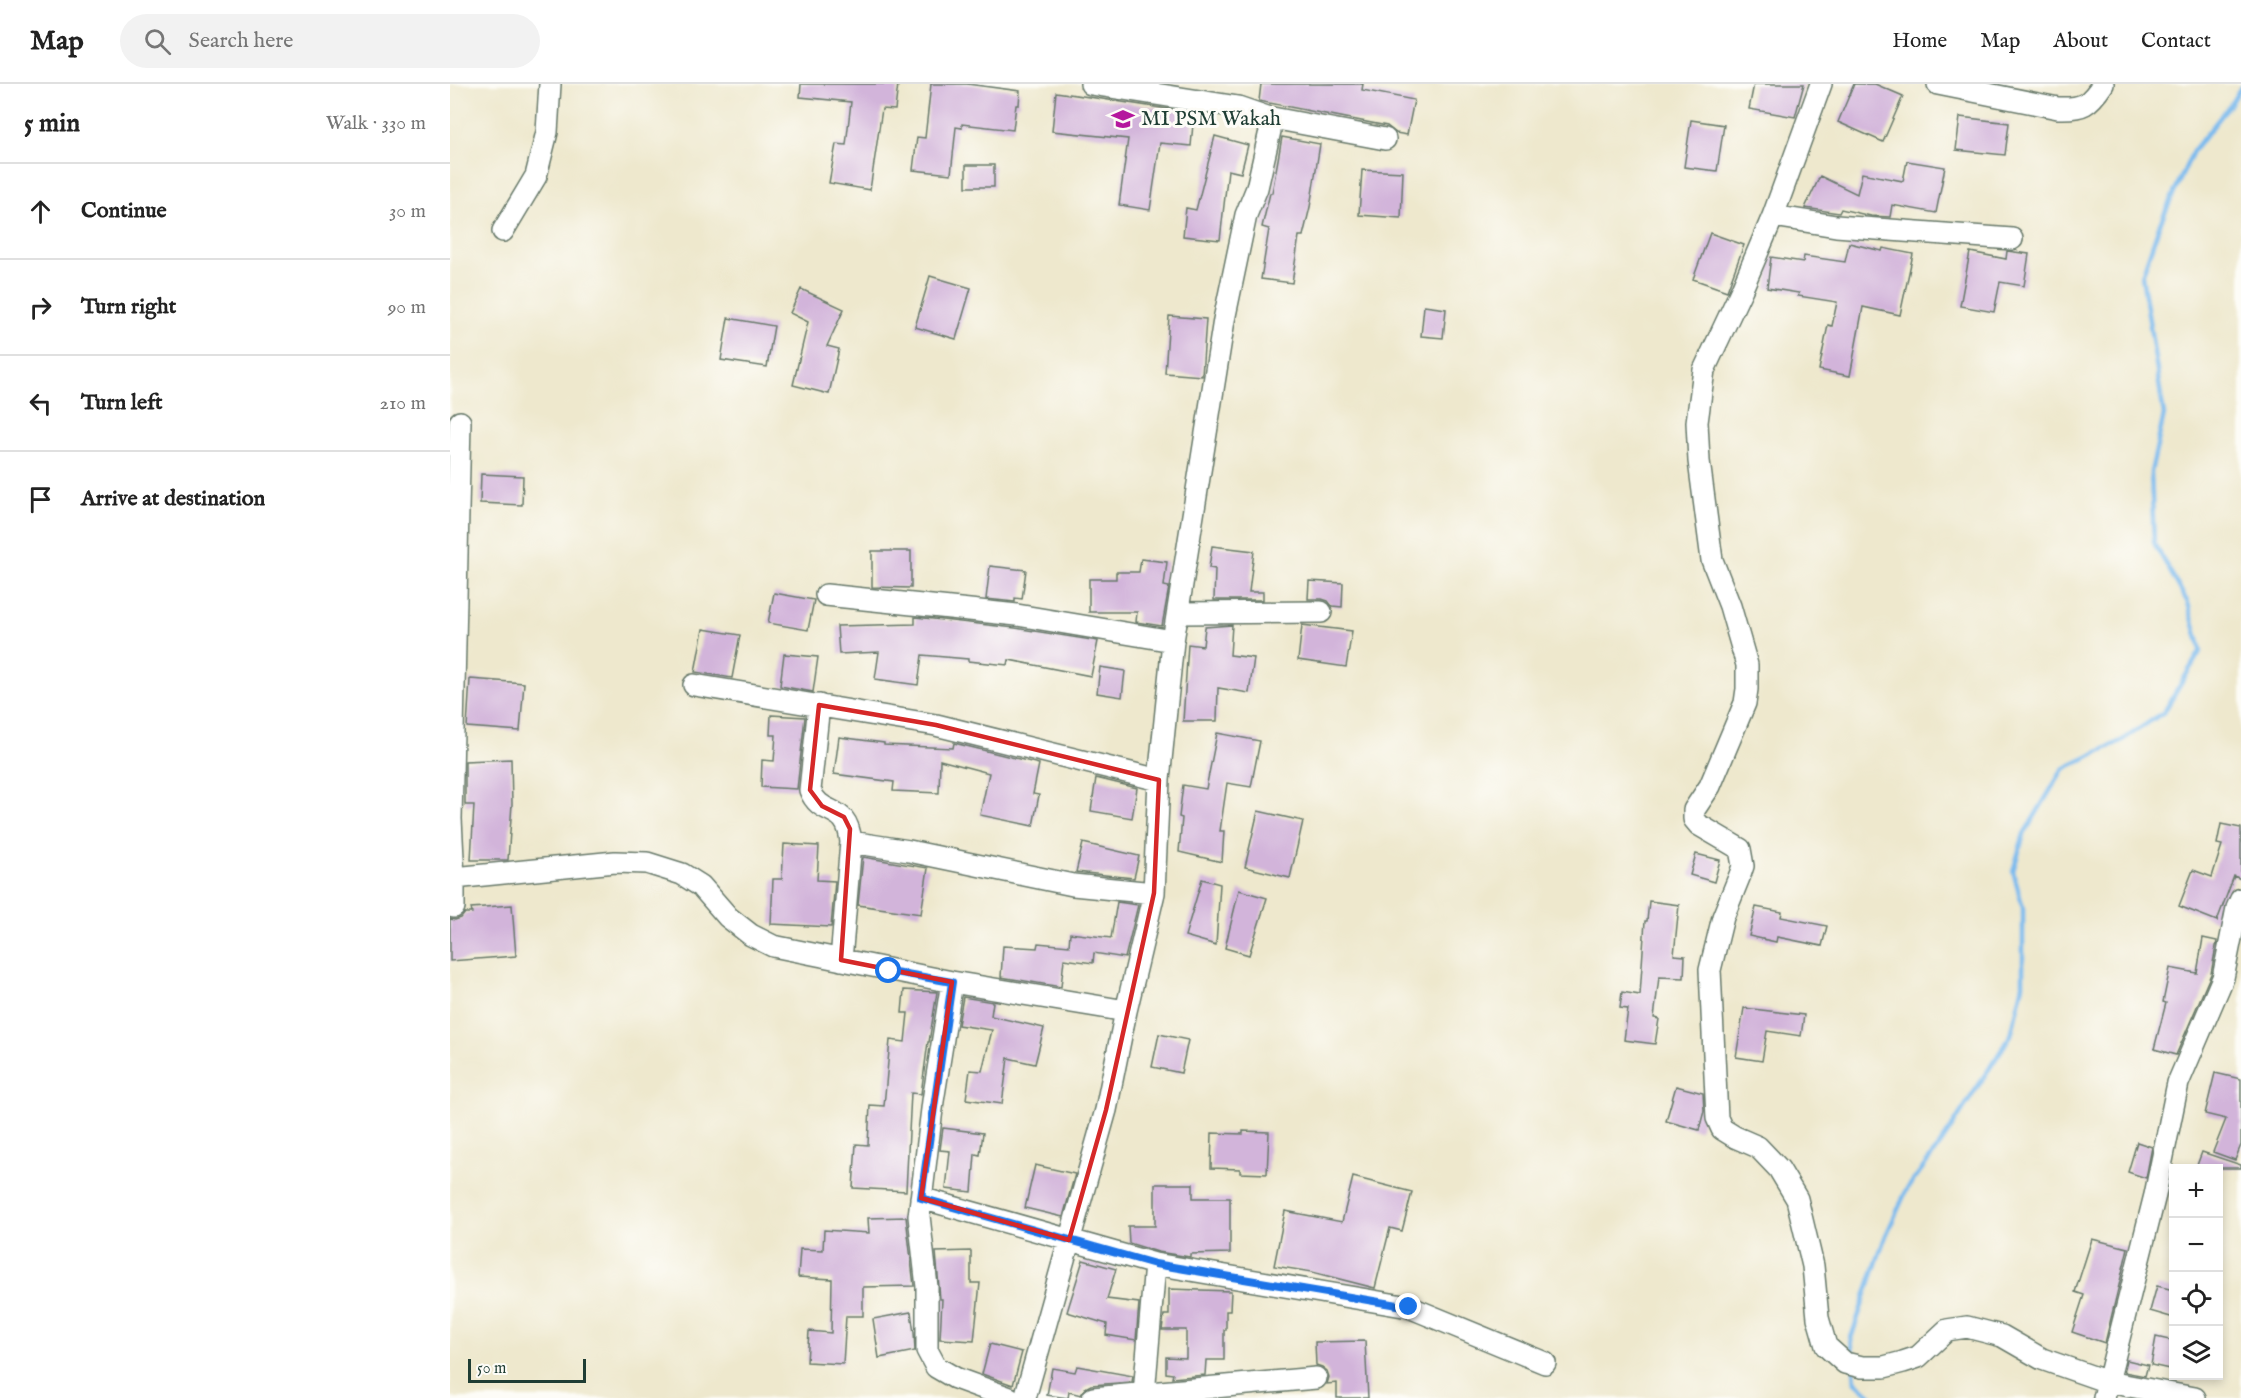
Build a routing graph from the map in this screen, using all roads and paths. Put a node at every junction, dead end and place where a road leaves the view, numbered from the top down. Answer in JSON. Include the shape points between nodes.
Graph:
{"nodes":[{"id":1,"x":550,"y":84,"type":"edge"},
{"id":2,"x":1094,"y":84,"type":"edge"},
{"id":3,"x":1821,"y":84,"type":"edge"},
{"id":4,"x":1938,"y":84,"type":"edge"},
{"id":5,"x":2103,"y":84,"type":"edge"},
{"id":6,"x":1267,"y":117,"type":"junction"},
{"id":7,"x":1385,"y":139,"type":"dead end"},
{"id":8,"x":1773,"y":216,"type":"junction"},
{"id":9,"x":503,"y":231,"type":"dead end"},
{"id":10,"x":2012,"y":239,"type":"dead end"},
{"id":11,"x":460,"y":422,"type":"dead end"},
{"id":12,"x":826,"y":595,"type":"dead end"},
{"id":13,"x":1321,"y":612,"type":"dead end"},
{"id":14,"x":1178,"y":613,"type":"junction"},
{"id":15,"x":1173,"y":641,"type":"junction"},
{"id":16,"x":693,"y":685,"type":"dead end"},
{"id":17,"x":819,"y":705,"type":"junction"},
{"id":18,"x":1160,"y":780,"type":"junction"},
{"id":19,"x":851,"y":842,"type":"junction"},
{"id":20,"x":454,"y":878,"type":"junction"},
{"id":21,"x":1154,"y":893,"type":"junction"},
{"id":22,"x":2241,"y":899,"type":"edge"},
{"id":23,"x":454,"y":907,"type":"dead end"},
{"id":24,"x":841,"y":960,"type":"junction"},
{"id":25,"x":952,"y":982,"type":"junction"},
{"id":26,"x":1126,"y":1011,"type":"junction"},
{"id":27,"x":921,"y":1198,"type":"junction"},
{"id":28,"x":1069,"y":1240,"type":"junction"},
{"id":29,"x":1155,"y":1264,"type":"junction"},
{"id":30,"x":1545,"y":1363,"type":"dead end"},
{"id":31,"x":1316,"y":1378,"type":"dead end"},
{"id":32,"x":2106,"y":1390,"type":"edge"},
{"id":33,"x":1144,"y":1394,"type":"junction"},
{"id":34,"x":1010,"y":1398,"type":"edge"},
{"id":35,"x":1025,"y":1398,"type":"edge"},
{"id":36,"x":1092,"y":1398,"type":"edge"},
{"id":37,"x":2195,"y":1398,"type":"edge"}],
"edges":[{"from":1,"to":9,"type":"street","via":[[547,132],[536,176]]},
{"from":2,"to":6,"type":"street","via":[[1238,107]]},
{"from":3,"to":8,"type":"street"},
{"from":4,"to":5,"type":"street","via":[[2078,109],[2093,99]]},
{"from":6,"to":7,"type":"street"},
{"from":6,"to":14,"type":"street","via":[[1270,131],[1257,188],[1246,215],[1224,320]]},
{"from":8,"to":10,"type":"street","via":[[1836,226]]},
{"from":8,"to":32,"type":"street","via":[[1704,370],[1697,422],[1712,560],[1747,664],[1745,703],[1710,786],[1694,810],[1699,825],[1740,849],[1743,857],[1710,970],[1717,1118],[1722,1129],[1758,1147],[1797,1199],[1826,1346],[1853,1365],[1904,1362],[1918,1357],[1947,1330],[1967,1327],[2002,1336]]},
{"from":11,"to":20,"type":"street","via":[[451,819]]},
{"from":12,"to":15,"type":"street","via":[[1017,615]]},
{"from":13,"to":14,"type":"street"},
{"from":14,"to":15,"type":"street"},
{"from":15,"to":18,"type":"street"},
{"from":16,"to":17,"type":"street"},
{"from":17,"to":18,"type":"street","via":[[936,725]]},
{"from":17,"to":19,"type":"street","via":[[810,790],[813,800],[843,818],[850,829]]},
{"from":18,"to":21,"type":"street"},
{"from":19,"to":21,"type":"street","via":[[909,850],[1073,885]]},
{"from":19,"to":24,"type":"street"},
{"from":20,"to":23,"type":"street"},
{"from":20,"to":24,"type":"street","via":[[615,862],[647,863],[682,874],[701,886],[728,917],[751,935],[773,946]]},
{"from":21,"to":26,"type":"street"},
{"from":22,"to":32,"type":"street","via":[[2223,978],[2178,1083],[2155,1196]]},
{"from":24,"to":25,"type":"street"},
{"from":25,"to":26,"type":"street"},
{"from":25,"to":27,"type":"street"},
{"from":26,"to":28,"type":"street","via":[[1106,1110]]},
{"from":27,"to":28,"type":"street"},
{"from":27,"to":34,"type":"street","via":[[927,1350],[936,1367],[955,1378]]},
{"from":28,"to":29,"type":"street"},
{"from":28,"to":35,"type":"street"},
{"from":29,"to":30,"type":"street","via":[[1409,1307]]},
{"from":29,"to":33,"type":"street"},
{"from":31,"to":33,"type":"street"},
{"from":32,"to":37,"type":"street"},
{"from":33,"to":36,"type":"street"}]}
